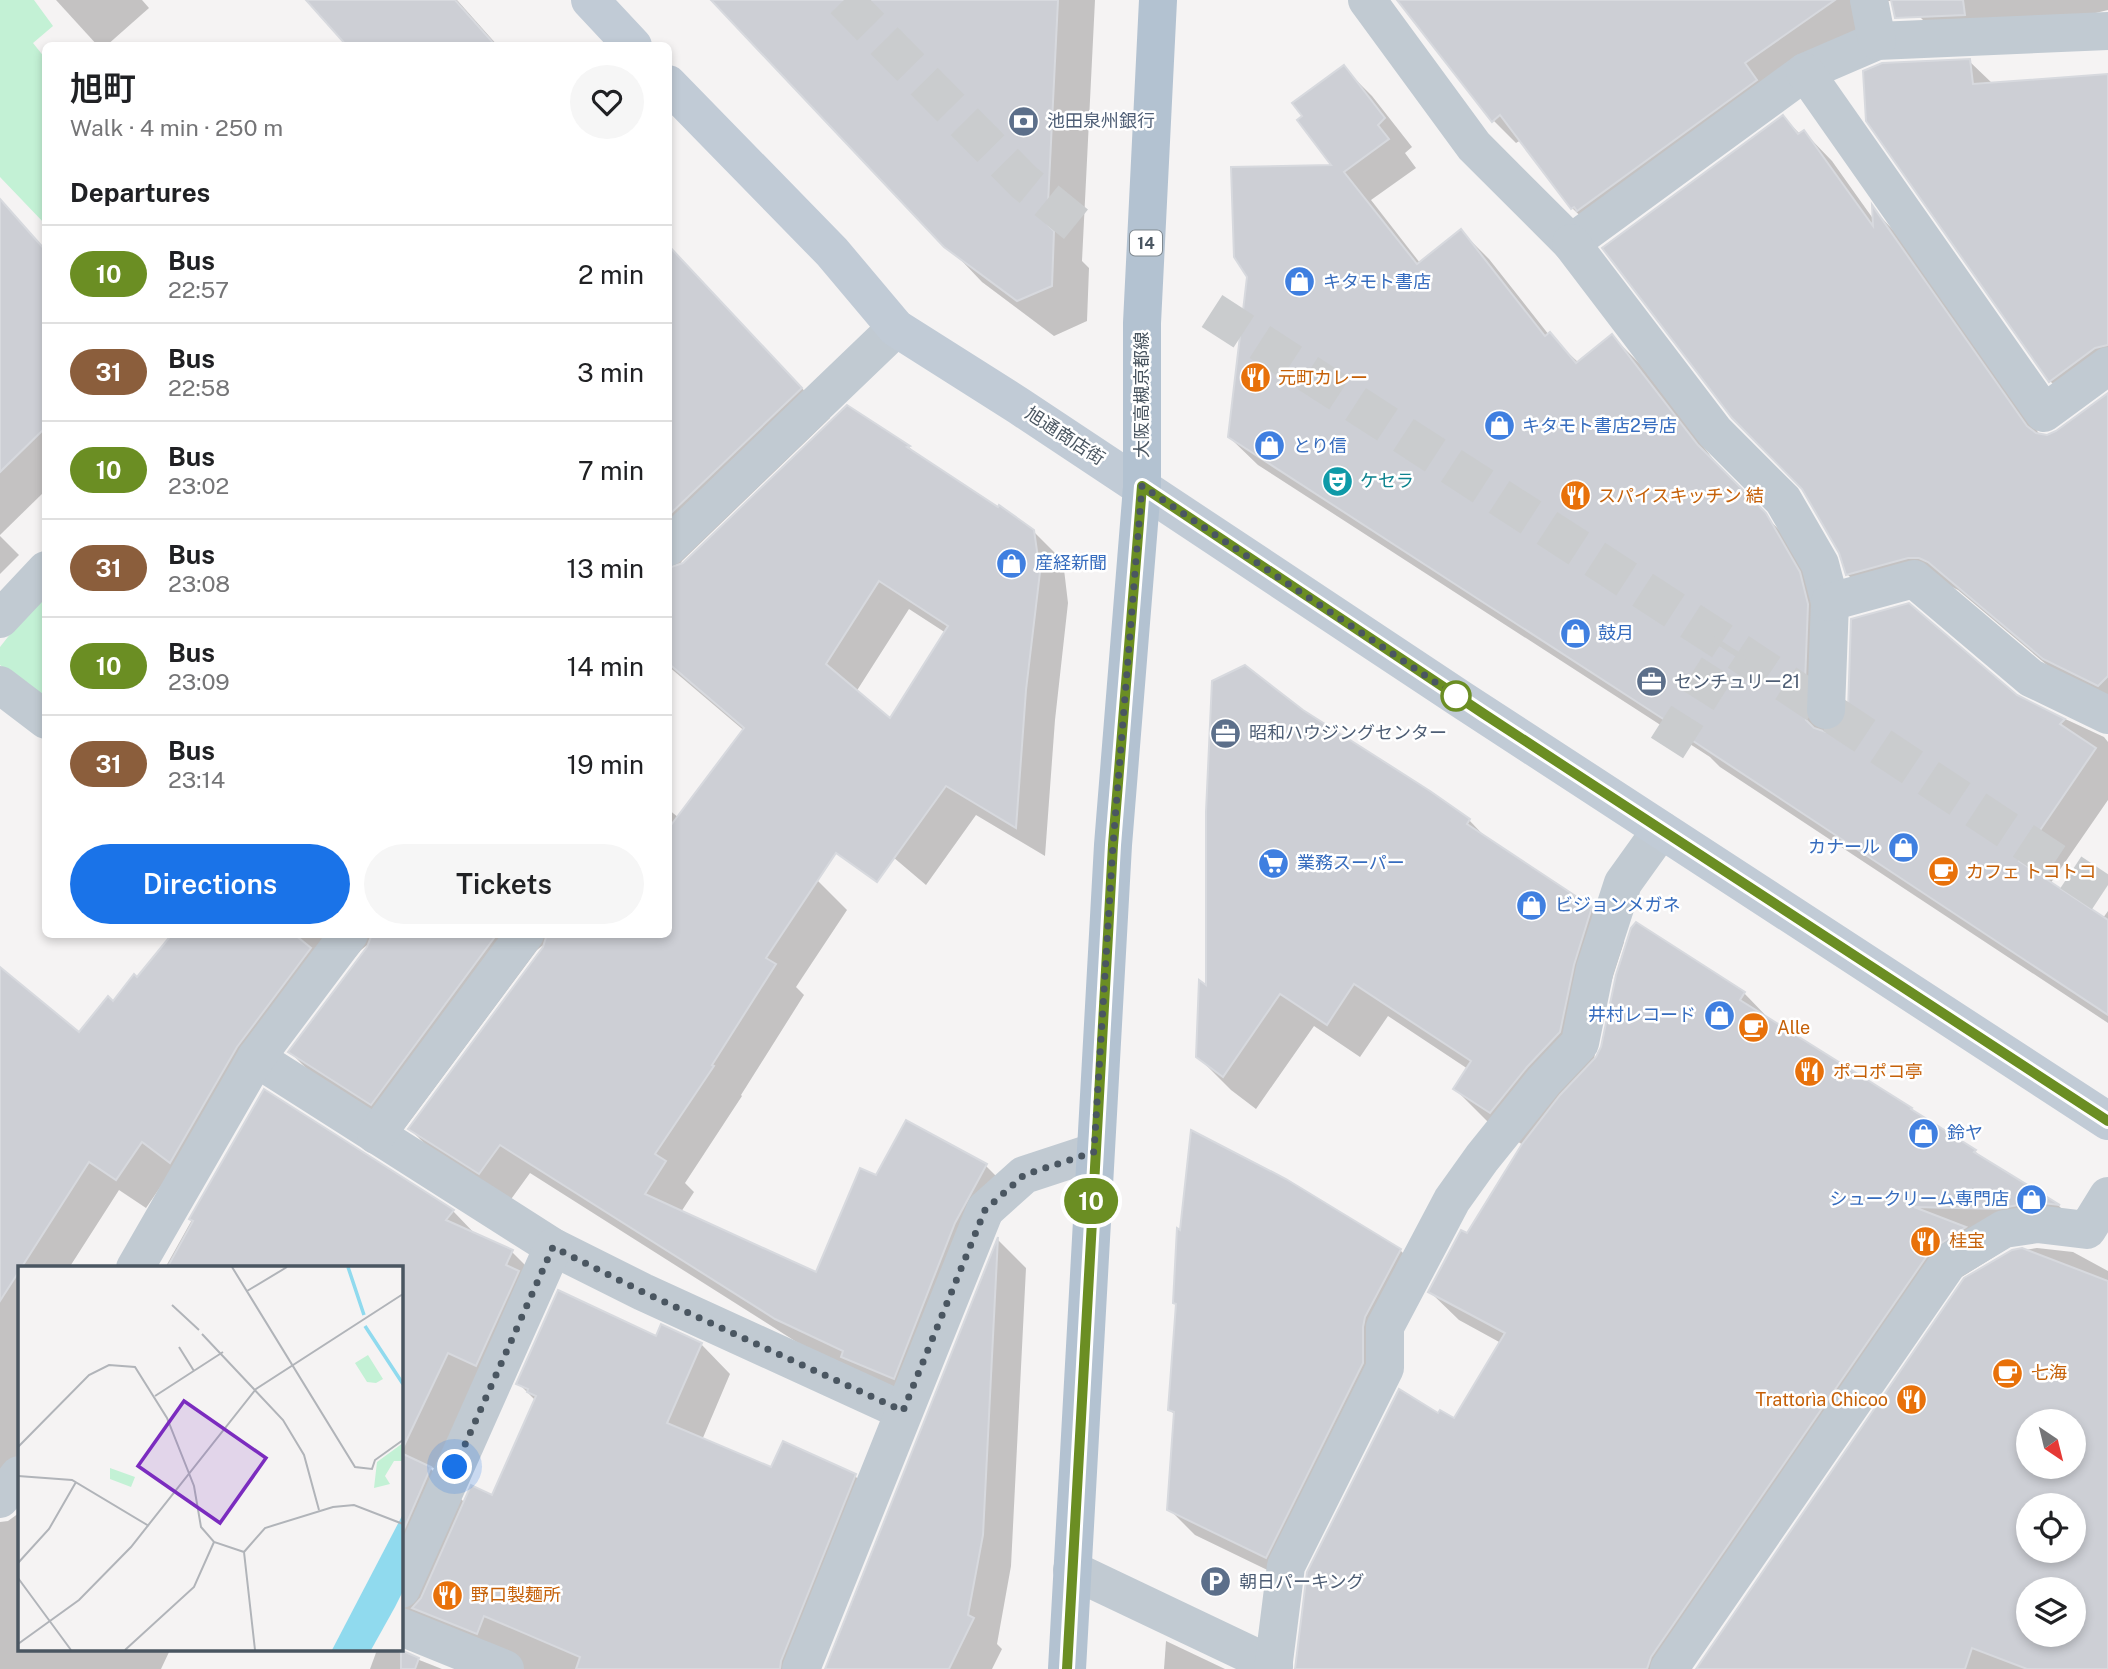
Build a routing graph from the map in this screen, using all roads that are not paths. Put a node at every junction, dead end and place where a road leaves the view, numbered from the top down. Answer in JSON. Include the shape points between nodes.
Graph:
{"nodes":[{"id":1,"x":590,"y":0,"type":"edge"},
{"id":2,"x":1158,"y":0,"type":"edge"},
{"id":3,"x":1367,"y":0,"type":"edge"},
{"id":4,"x":1868,"y":0,"type":"edge"},
{"id":5,"x":2108,"y":32,"type":"edge"},
{"id":6,"x":1877,"y":41,"type":"junction"},
{"id":7,"x":629,"y":42,"type":"edge"},
{"id":8,"x":1805,"y":72,"type":"junction"},
{"id":9,"x":672,"y":88,"type":"edge"},
{"id":10,"x":1571,"y":243,"type":"junction"},
{"id":11,"x":897,"y":328,"type":"junction"},
{"id":12,"x":2108,"y":366,"type":"edge"},
{"id":13,"x":1142,"y":486,"type":"junction"},
{"id":14,"x":672,"y":543,"type":"edge"},
{"id":15,"x":42,"y":574,"type":"edge"},
{"id":16,"x":1830,"y":601,"type":"junction"},
{"id":17,"x":0,"y":619,"type":"edge"},
{"id":18,"x":0,"y":685,"type":"edge"},
{"id":19,"x":1826,"y":710,"type":"dead end"},
{"id":20,"x":2108,"y":715,"type":"edge"},
{"id":21,"x":42,"y":717,"type":"edge"},
{"id":22,"x":1661,"y":830,"type":"junction"},
{"id":23,"x":338,"y":938,"type":"edge"},
{"id":24,"x":522,"y":938,"type":"edge"},
{"id":25,"x":256,"y":1058,"type":"junction"},
{"id":26,"x":2108,"y":1121,"type":"edge"},
{"id":27,"x":376,"y":1135,"type":"junction"},
{"id":28,"x":1094,"y":1152,"type":"junction"},
{"id":29,"x":2108,"y":1196,"type":"edge"},
{"id":30,"x":553,"y":1247,"type":"junction"},
{"id":31,"x":136,"y":1266,"type":"edge"},
{"id":32,"x":903,"y":1411,"type":"junction"},
{"id":33,"x":1072,"y":1570,"type":"junction"},
{"id":34,"x":402,"y":1587,"type":"edge"},
{"id":35,"x":402,"y":1627,"type":"edge"},
{"id":36,"x":1273,"y":1667,"type":"edge"},
{"id":37,"x":505,"y":1669,"type":"edge"},
{"id":38,"x":801,"y":1669,"type":"edge"},
{"id":39,"x":1067,"y":1669,"type":"edge"},
{"id":40,"x":1669,"y":1669,"type":"edge"}],
"edges":[{"from":1,"to":7,"type":"street"},
{"from":2,"to":13,"type":"main road","name":"大阪高槻京都線","number":"14","via":[[1142,323]]},
{"from":3,"to":10,"type":"street","via":[[1474,146]]},
{"from":4,"to":6,"type":"street"},
{"from":5,"to":6,"type":"street"},
{"from":6,"to":8,"type":"street"},
{"from":8,"to":10,"type":"street"},
{"from":8,"to":12,"type":"street","via":[[2044,413]]},
{"from":9,"to":11,"type":"street","name":"旭通商店街","via":[[832,252]]},
{"from":10,"to":16,"type":"street","via":[[1715,432],[1783,499],[1820,564]]},
{"from":11,"to":13,"type":"street","name":"旭通商店街"},
{"from":11,"to":14,"type":"street"},
{"from":13,"to":22,"type":"street","name":"旭通商店街"},
{"from":13,"to":28,"type":"main road","name":"大阪高槻京都線","number":"14"},
{"from":15,"to":17,"type":"street"},
{"from":16,"to":19,"type":"street"},
{"from":16,"to":20,"type":"street","via":[[1914,579],[2031,678]]},
{"from":18,"to":21,"type":"street"},
{"from":22,"to":26,"type":"street","name":"旭通商店街"},
{"from":22,"to":36,"type":"street","via":[[1623,883],[1595,969],[1580,1043],[1536,1091],[1452,1200],[1385,1327],[1385,1368],[1286,1566]]},
{"from":23,"to":25,"type":"street"},
{"from":24,"to":27,"type":"street"},
{"from":25,"to":27,"type":"street"},
{"from":25,"to":31,"type":"street"},
{"from":27,"to":30,"type":"street"},
{"from":28,"to":32,"type":"street","via":[[1024,1175],[985,1210]]},
{"from":28,"to":33,"type":"main road","name":"大阪高槻京都線","number":"14"},
{"from":29,"to":40,"type":"street","via":[[2087,1230],[2038,1224],[2004,1229],[1949,1262]]},
{"from":30,"to":32,"type":"street"},
{"from":30,"to":34,"type":"street"},
{"from":32,"to":38,"type":"street"},
{"from":33,"to":36,"type":"street"},
{"from":33,"to":39,"type":"main road","name":"大阪高槻京都線","number":"14"},
{"from":35,"to":37,"type":"street"}]}
